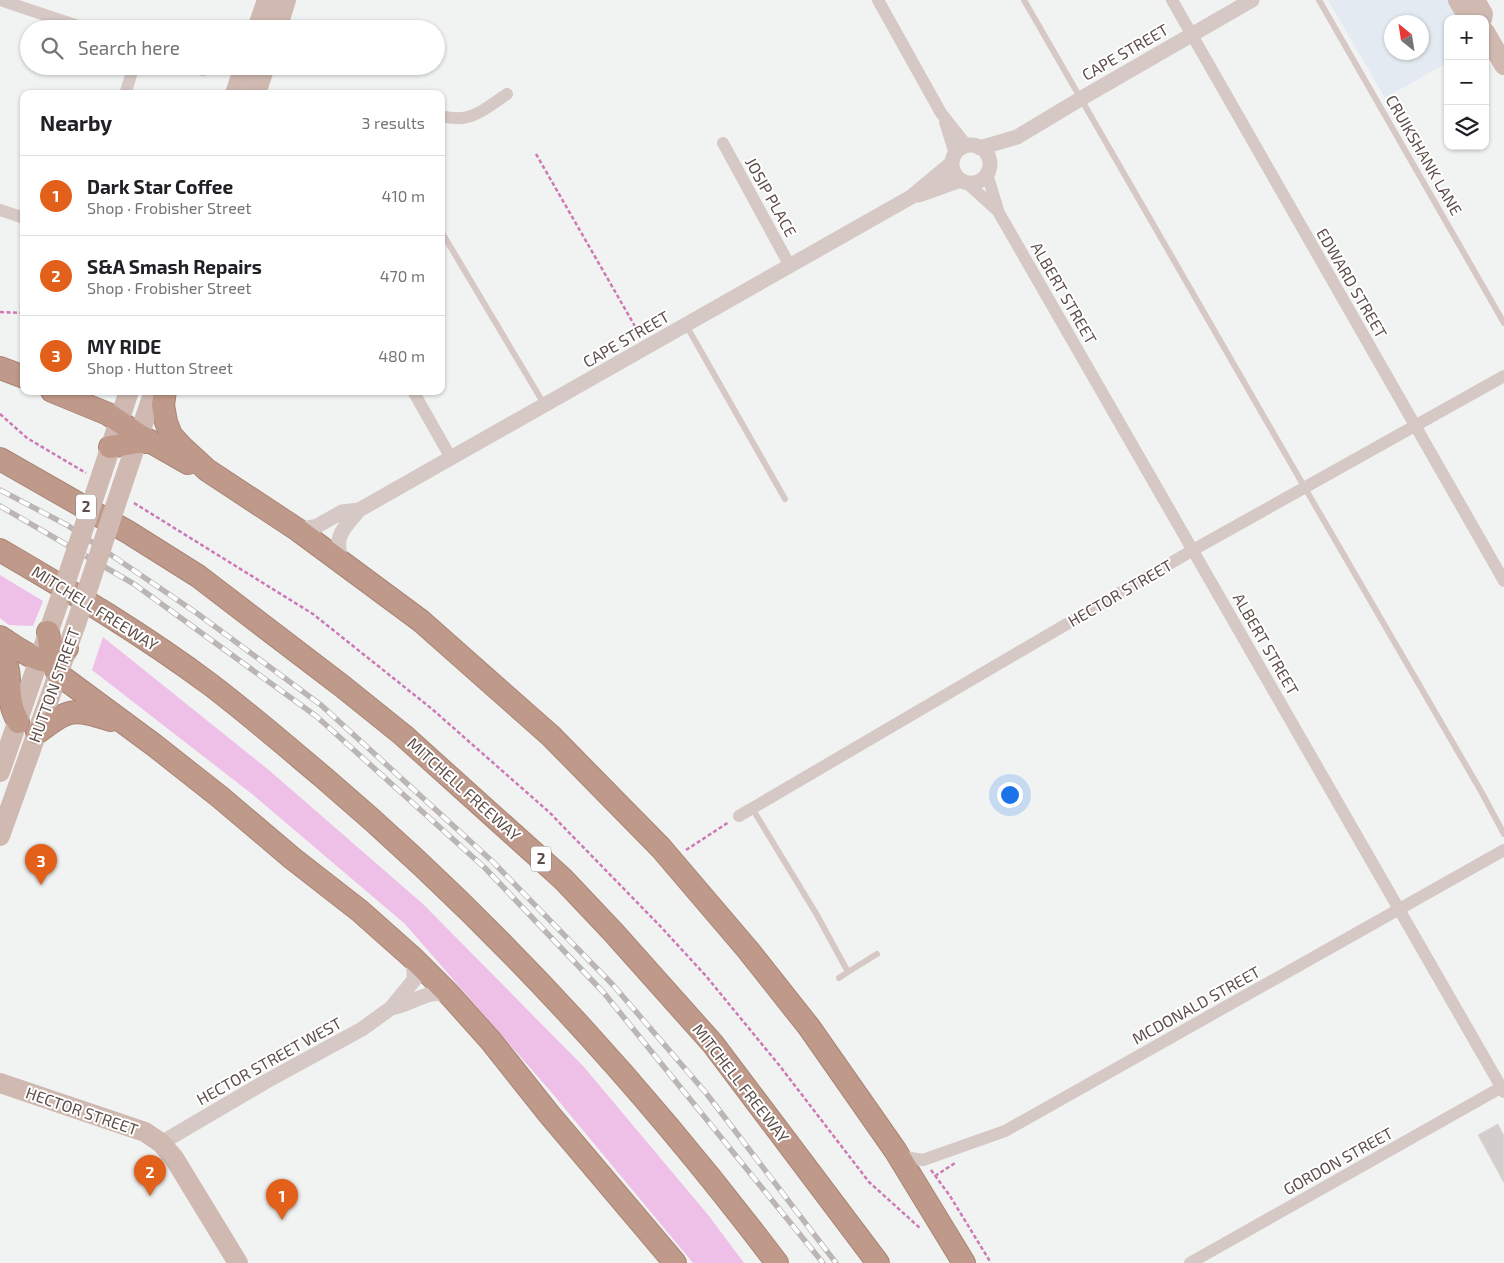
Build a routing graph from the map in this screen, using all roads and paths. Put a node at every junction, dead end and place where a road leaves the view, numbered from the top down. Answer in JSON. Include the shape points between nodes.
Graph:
{"nodes":[{"id":1,"x":0,"y":0,"type":"edge"},
{"id":2,"x":267,"y":0,"type":"edge"},
{"id":3,"x":286,"y":0,"type":"edge"},
{"id":4,"x":878,"y":0,"type":"edge"},
{"id":5,"x":1024,"y":0,"type":"edge"},
{"id":6,"x":1172,"y":0,"type":"edge"},
{"id":7,"x":1252,"y":0,"type":"edge"},
{"id":8,"x":1319,"y":0,"type":"edge"},
{"id":9,"x":1458,"y":0,"type":"edge"},
{"id":10,"x":1475,"y":0,"type":"edge"},
{"id":11,"x":1467,"y":15,"type":"edge"},
{"id":12,"x":1483,"y":15,"type":"edge"},
{"id":13,"x":60,"y":20,"type":"edge"},
{"id":14,"x":260,"y":20,"type":"edge"},
{"id":15,"x":280,"y":20,"type":"edge"},
{"id":16,"x":1191,"y":34,"type":"junction"},
{"id":17,"x":1489,"y":39,"type":"edge"},
{"id":18,"x":1504,"y":65,"type":"edge"},
{"id":19,"x":131,"y":75,"type":"edge"},
{"id":20,"x":241,"y":75,"type":"edge"},
{"id":21,"x":262,"y":75,"type":"edge"},
{"id":22,"x":126,"y":90,"type":"edge"},
{"id":23,"x":236,"y":90,"type":"edge"},
{"id":24,"x":257,"y":90,"type":"edge"},
{"id":25,"x":507,"y":94,"type":"dead end"},
{"id":26,"x":1082,"y":98,"type":"junction"},
{"id":27,"x":445,"y":117,"type":"edge"},
{"id":28,"x":1017,"y":137,"type":"junction"},
{"id":29,"x":723,"y":144,"type":"dead end"},
{"id":30,"x":964,"y":153,"type":"junction"},
{"id":31,"x":536,"y":154,"type":"dead end"},
{"id":32,"x":988,"y":171,"type":"junction"},
{"id":33,"x":964,"y":182,"type":"junction"},
{"id":34,"x":911,"y":198,"type":"junction"},
{"id":35,"x":0,"y":210,"type":"edge"},
{"id":36,"x":999,"y":213,"type":"junction"},
{"id":37,"x":20,"y":217,"type":"edge"},
{"id":38,"x":445,"y":238,"type":"edge"},
{"id":39,"x":790,"y":266,"type":"junction"},
{"id":40,"x":0,"y":312,"type":"edge"},
{"id":41,"x":20,"y":313,"type":"edge"},
{"id":42,"x":1504,"y":323,"type":"edge"},
{"id":43,"x":686,"y":325,"type":"junction"},
{"id":44,"x":647,"y":347,"type":"junction"},
{"id":45,"x":0,"y":368,"type":"edge"},
{"id":46,"x":20,"y":376,"type":"edge"},
{"id":47,"x":1504,"y":376,"type":"edge"},
{"id":48,"x":62,"y":395,"type":"edge"},
{"id":49,"x":128,"y":395,"type":"edge"},
{"id":50,"x":152,"y":395,"type":"edge"},
{"id":51,"x":164,"y":395,"type":"edge"},
{"id":52,"x":415,"y":395,"type":"edge"},
{"id":53,"x":544,"y":405,"type":"junction"},
{"id":54,"x":0,"y":414,"type":"edge"},
{"id":55,"x":119,"y":422,"type":"junction"},
{"id":56,"x":1415,"y":426,"type":"junction"},
{"id":57,"x":133,"y":445,"type":"junction"},
{"id":58,"x":0,"y":458,"type":"edge"},
{"id":59,"x":451,"y":458,"type":"junction"},
{"id":60,"x":207,"y":470,"type":"junction"},
{"id":61,"x":94,"y":473,"type":"junction"},
{"id":62,"x":1305,"y":488,"type":"junction"},
{"id":63,"x":785,"y":499,"type":"dead end"},
{"id":64,"x":359,"y":510,"type":"junction"},
{"id":65,"x":298,"y":530,"type":"junction"},
{"id":66,"x":0,"y":550,"type":"edge"},
{"id":67,"x":1194,"y":550,"type":"junction"},
{"id":68,"x":342,"y":562,"type":"junction"},
{"id":69,"x":1504,"y":581,"type":"edge"},
{"id":70,"x":48,"y":632,"type":"joint"},
{"id":71,"x":0,"y":637,"type":"edge"},
{"id":72,"x":0,"y":651,"type":"edge"},
{"id":73,"x":50,"y":665,"type":"junction"},
{"id":74,"x":126,"y":725,"type":"junction"},
{"id":75,"x":27,"y":727,"type":"junction"},
{"id":76,"x":0,"y":772,"type":"edge"},
{"id":77,"x":752,"y":808,"type":"junction"},
{"id":78,"x":739,"y":816,"type":"joint"},
{"id":79,"x":1504,"y":834,"type":"edge"},
{"id":80,"x":0,"y":836,"type":"edge"},
{"id":81,"x":1504,"y":850,"type":"edge"},
{"id":82,"x":683,"y":853,"type":"dead end"},
{"id":83,"x":1399,"y":910,"type":"junction"},
{"id":84,"x":877,"y":954,"type":"dead end"},
{"id":85,"x":414,"y":958,"type":"junction"},
{"id":86,"x":848,"y":972,"type":"junction"},
{"id":87,"x":839,"y":978,"type":"dead end"},
{"id":88,"x":449,"y":994,"type":"junction"},
{"id":89,"x":392,"y":1008,"type":"junction"},
{"id":90,"x":0,"y":1083,"type":"edge"},
{"id":91,"x":1503,"y":1090,"type":"edge"},
{"id":92,"x":161,"y":1143,"type":"junction"},
{"id":93,"x":895,"y":1150,"type":"junction"},
{"id":94,"x":238,"y":1263,"type":"edge"},
{"id":95,"x":675,"y":1263,"type":"edge"},
{"id":96,"x":777,"y":1263,"type":"edge"},
{"id":97,"x":878,"y":1263,"type":"edge"},
{"id":98,"x":964,"y":1263,"type":"edge"},
{"id":99,"x":1190,"y":1263,"type":"edge"}],
"edges":[{"from":1,"to":13,"type":"street"},
{"from":2,"to":14,"type":"main road"},
{"from":3,"to":15,"type":"main road"},
{"from":4,"to":30,"type":"street"},
{"from":5,"to":26,"type":"lane"},
{"from":6,"to":16,"type":"street","name":"EDWARD STREET"},
{"from":7,"to":16,"type":"street","name":"CAPE STREET"},
{"from":8,"to":42,"type":"lane","name":"CRUIKSHANK LANE"},
{"from":9,"to":11,"type":"main road"},
{"from":10,"to":12,"type":"main road"},
{"from":16,"to":26,"type":"street","name":"CAPE STREET"},
{"from":16,"to":56,"type":"street","name":"EDWARD STREET"},
{"from":17,"to":18,"type":"main road"},
{"from":19,"to":22,"type":"street"},
{"from":20,"to":23,"type":"main road"},
{"from":21,"to":24,"type":"main road"},
{"from":25,"to":27,"type":"street","via":[[474,116],[461,119]]},
{"from":26,"to":28,"type":"street","name":"CAPE STREET"},
{"from":26,"to":62,"type":"lane"},
{"from":28,"to":30,"type":"street","name":"CAPE STREET"},
{"from":28,"to":32,"type":"street","name":"CAPE STREET"},
{"from":29,"to":39,"type":"street","name":"JOSIP PLACE"},
{"from":30,"to":32,"type":"street","via":[[988,157]]},
{"from":30,"to":33,"type":"street","via":[[956,176]]},
{"from":30,"to":34,"type":"street","name":"CAPE STREET"},
{"from":31,"to":44,"type":"path"},
{"from":32,"to":33,"type":"street","via":[[982,180]]},
{"from":32,"to":36,"type":"street","name":"ALBERT STREET"},
{"from":33,"to":34,"type":"street","name":"CAPE STREET"},
{"from":33,"to":36,"type":"street","name":"ALBERT STREET"},
{"from":34,"to":39,"type":"street","name":"CAPE STREET"},
{"from":35,"to":37,"type":"street"},
{"from":36,"to":67,"type":"street","name":"ALBERT STREET"},
{"from":38,"to":53,"type":"lane"},
{"from":39,"to":43,"type":"street","name":"CAPE STREET"},
{"from":40,"to":41,"type":"path"},
{"from":43,"to":44,"type":"street","name":"CAPE STREET"},
{"from":43,"to":63,"type":"lane"},
{"from":44,"to":53,"type":"street","name":"CAPE STREET"},
{"from":45,"to":46,"type":"highway"},
{"from":47,"to":56,"type":"street","name":"HECTOR STREET"},
{"from":48,"to":55,"type":"highway","via":[[108,414]]},
{"from":49,"to":55,"type":"main road"},
{"from":50,"to":57,"type":"main road","name":"HUTTON STREET"},
{"from":51,"to":60,"type":"highway","via":[[166,422],[172,435]]},
{"from":52,"to":59,"type":"street"},
{"from":53,"to":59,"type":"street","name":"CAPE STREET"},
{"from":54,"to":61,"type":"path","via":[[28,438]]},
{"from":55,"to":57,"type":"highway"},
{"from":56,"to":62,"type":"street","name":"HECTOR STREET"},
{"from":56,"to":69,"type":"street","name":"EDWARD STREET"},
{"from":57,"to":60,"type":"highway"},
{"from":57,"to":61,"type":"main road","name":"HUTTON STREET"},
{"from":57,"to":73,"type":"main road","name":"HUTTON STREET","bridge":true,"via":[[76,624]]},
{"from":58,"to":97,"type":"highway","name":"MITCHELL FREEWAY","number":"2","via":[[198,576],[403,735],[556,873],[713,1044]]},
{"from":59,"to":64,"type":"street","name":"CAPE STREET"},
{"from":60,"to":65,"type":"highway"},
{"from":61,"to":70,"type":"main road","name":"HUTTON STREET","bridge":true},
{"from":62,"to":67,"type":"street","name":"HECTOR STREET"},
{"from":62,"to":79,"type":"lane"},
{"from":64,"to":65,"type":"street","name":"CAPE STREET","via":[[342,512],[317,526]]},
{"from":64,"to":68,"type":"street","name":"CAPE STREET","via":[[338,541]]},
{"from":65,"to":68,"type":"highway"},
{"from":66,"to":96,"type":"highway","name":"MITCHELL FREEWAY","via":[[140,635],[211,685],[290,748],[416,860],[490,931],[609,1058],[726,1196]]},
{"from":67,"to":77,"type":"street","name":"HECTOR STREET"},
{"from":67,"to":83,"type":"street","name":"ALBERT STREET"},
{"from":68,"to":93,"type":"highway","via":[[421,621],[551,736],[661,848],[809,1027]]},
{"from":70,"to":73,"type":"highway"},
{"from":71,"to":73,"type":"highway"},
{"from":72,"to":75,"type":"highway","via":[[10,672],[11,705]]},
{"from":73,"to":74,"type":"highway"},
{"from":73,"to":75,"type":"main road","name":"HUTTON STREET"},
{"from":74,"to":75,"type":"highway","via":[[83,711]]},
{"from":74,"to":85,"type":"highway","via":[[220,797]]},
{"from":75,"to":76,"type":"main road","name":"HUTTON STREET"},
{"from":75,"to":80,"type":"main road","name":"HUTTON STREET"},
{"from":77,"to":78,"type":"street","name":"HECTOR STREET"},
{"from":77,"to":86,"type":"lane"},
{"from":78,"to":82,"type":"path"},
{"from":81,"to":83,"type":"street","name":"MCDONALD STREET"},
{"from":83,"to":91,"type":"street","name":"ALBERT STREET"},
{"from":83,"to":93,"type":"street","name":"MCDONALD STREET","via":[[1004,1131],[923,1160],[905,1157]]},
{"from":84,"to":86,"type":"lane"},
{"from":85,"to":88,"type":"highway"},
{"from":85,"to":89,"type":"street","name":"HECTOR STREET WEST","via":[[414,980]]},
{"from":86,"to":87,"type":"lane"},
{"from":88,"to":89,"type":"street","name":"HECTOR STREET WEST","via":[[423,995]]},
{"from":88,"to":95,"type":"highway"},
{"from":89,"to":92,"type":"street","name":"HECTOR STREET WEST","via":[[362,1029]]},
{"from":90,"to":92,"type":"main road","name":"HECTOR STREET","via":[[144,1132]]},
{"from":91,"to":99,"type":"street","name":"GORDON STREET"},
{"from":92,"to":94,"type":"main road","via":[[180,1167]]},
{"from":93,"to":98,"type":"highway"}]}
